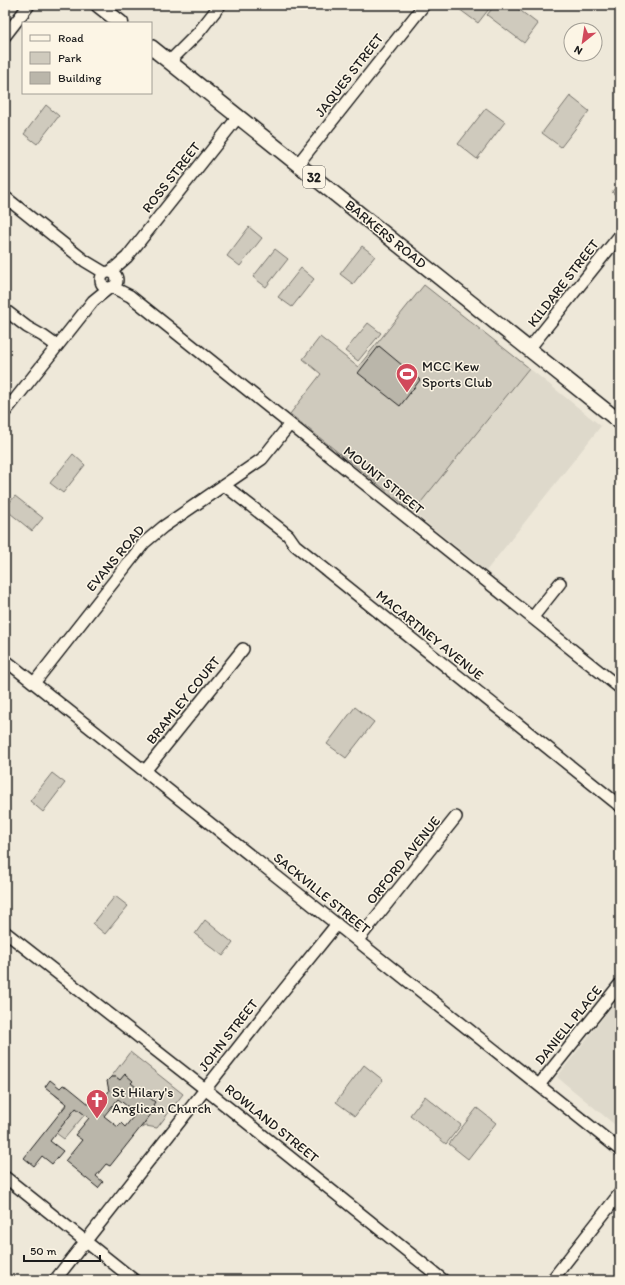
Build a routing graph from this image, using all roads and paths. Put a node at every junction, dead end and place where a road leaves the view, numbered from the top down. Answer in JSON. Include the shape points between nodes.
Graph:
{"nodes":[{"id":1,"x":29,"y":5,"type":"edge"},
{"id":2,"x":98,"y":5,"type":"edge"},
{"id":3,"x":220,"y":5,"type":"edge"},
{"id":4,"x":424,"y":5,"type":"edge"},
{"id":5,"x":119,"y":22,"type":"edge"},
{"id":6,"x":5,"y":36,"type":"edge"},
{"id":7,"x":152,"y":48,"type":"edge"},
{"id":8,"x":173,"y":65,"type":"junction"},
{"id":9,"x":238,"y":116,"type":"junction"},
{"id":10,"x":298,"y":164,"type":"junction"},
{"id":11,"x":5,"y":197,"type":"edge"},
{"id":12,"x":620,"y":235,"type":"edge"},
{"id":13,"x":109,"y":280,"type":"junction"},
{"id":14,"x":5,"y":310,"type":"edge"},
{"id":15,"x":57,"y":346,"type":"junction"},
{"id":16,"x":529,"y":349,"type":"junction"},
{"id":17,"x":5,"y":412,"type":"edge"},
{"id":18,"x":620,"y":422,"type":"edge"},
{"id":19,"x":290,"y":424,"type":"junction"},
{"id":20,"x":224,"y":485,"type":"junction"},
{"id":21,"x":560,"y":583,"type":"dead end"},
{"id":22,"x":533,"y":617,"type":"junction"},
{"id":23,"x":244,"y":649,"type":"dead end"},
{"id":24,"x":5,"y":660,"type":"edge"},
{"id":25,"x":34,"y":683,"type":"junction"},
{"id":26,"x":620,"y":688,"type":"edge"},
{"id":27,"x":145,"y":771,"type":"junction"},
{"id":28,"x":620,"y":806,"type":"edge"},
{"id":29,"x":456,"y":817,"type":"dead end"},
{"id":30,"x":337,"y":924,"type":"junction"},
{"id":31,"x":5,"y":932,"type":"edge"},
{"id":32,"x":358,"y":940,"type":"junction"},
{"id":33,"x":620,"y":984,"type":"edge"},
{"id":34,"x":540,"y":1085,"type":"junction"},
{"id":35,"x":205,"y":1089,"type":"junction"},
{"id":36,"x":620,"y":1150,"type":"edge"},
{"id":37,"x":5,"y":1177,"type":"edge"},
{"id":38,"x":620,"y":1193,"type":"edge"},
{"id":39,"x":85,"y":1241,"type":"junction"},
{"id":40,"x":55,"y":1280,"type":"edge"},
{"id":41,"x":134,"y":1280,"type":"edge"},
{"id":42,"x":443,"y":1280,"type":"edge"},
{"id":43,"x":552,"y":1280,"type":"edge"}],
"edges":[{"from":1,"to":6,"type":"street"},
{"from":2,"to":5,"type":"main road"},
{"from":3,"to":8,"type":"street"},
{"from":4,"to":10,"type":"street","name":"JAQUES STREET"},
{"from":7,"to":8,"type":"main road","name":"BARKERS ROAD","number":"32"},
{"from":8,"to":9,"type":"main road","name":"BARKERS ROAD","number":"32"},
{"from":9,"to":10,"type":"main road","name":"BARKERS ROAD","number":"32"},
{"from":9,"to":13,"type":"street","name":"ROSS STREET"},
{"from":10,"to":16,"type":"main road","name":"BARKERS ROAD","number":"32"},
{"from":11,"to":13,"type":"street","name":"MOUNT STREET"},
{"from":12,"to":16,"type":"street","name":"KILDARE STREET"},
{"from":13,"to":15,"type":"street","name":"ROSS STREET"},
{"from":13,"to":19,"type":"street","name":"MOUNT STREET"},
{"from":14,"to":15,"type":"street"},
{"from":15,"to":17,"type":"street","name":"ROSS STREET"},
{"from":16,"to":18,"type":"main road","name":"BARKERS ROAD","number":"32"},
{"from":19,"to":20,"type":"street","name":"EVANS ROAD","via":[[263,458]]},
{"from":19,"to":22,"type":"street","name":"MOUNT STREET"},
{"from":20,"to":25,"type":"street","name":"EVANS ROAD","via":[[144,543]]},
{"from":20,"to":28,"type":"street","name":"MACARTNEY AVENUE"},
{"from":21,"to":22,"type":"street"},
{"from":22,"to":26,"type":"street","name":"MOUNT STREET"},
{"from":23,"to":27,"type":"street","name":"BRAMLEY COURT"},
{"from":24,"to":25,"type":"street","name":"SACKVILLE STREET"},
{"from":25,"to":27,"type":"street","name":"SACKVILLE STREET"},
{"from":27,"to":30,"type":"street","name":"SACKVILLE STREET"},
{"from":29,"to":32,"type":"street","name":"ORFORD AVENUE"},
{"from":30,"to":32,"type":"street","name":"SACKVILLE STREET"},
{"from":30,"to":35,"type":"street","name":"JOHN STREET"},
{"from":31,"to":35,"type":"street","name":"ROWLAND STREET"},
{"from":32,"to":34,"type":"street","name":"SACKVILLE STREET"},
{"from":33,"to":34,"type":"street","name":"DANIELL PLACE"},
{"from":34,"to":36,"type":"street","name":"SACKVILLE STREET"},
{"from":35,"to":39,"type":"street","name":"JOHN STREET"},
{"from":35,"to":42,"type":"street","name":"ROWLAND STREET"},
{"from":37,"to":39,"type":"street"},
{"from":38,"to":43,"type":"street"},
{"from":39,"to":40,"type":"street","name":"JOHN STREET"},
{"from":39,"to":41,"type":"street"}]}
